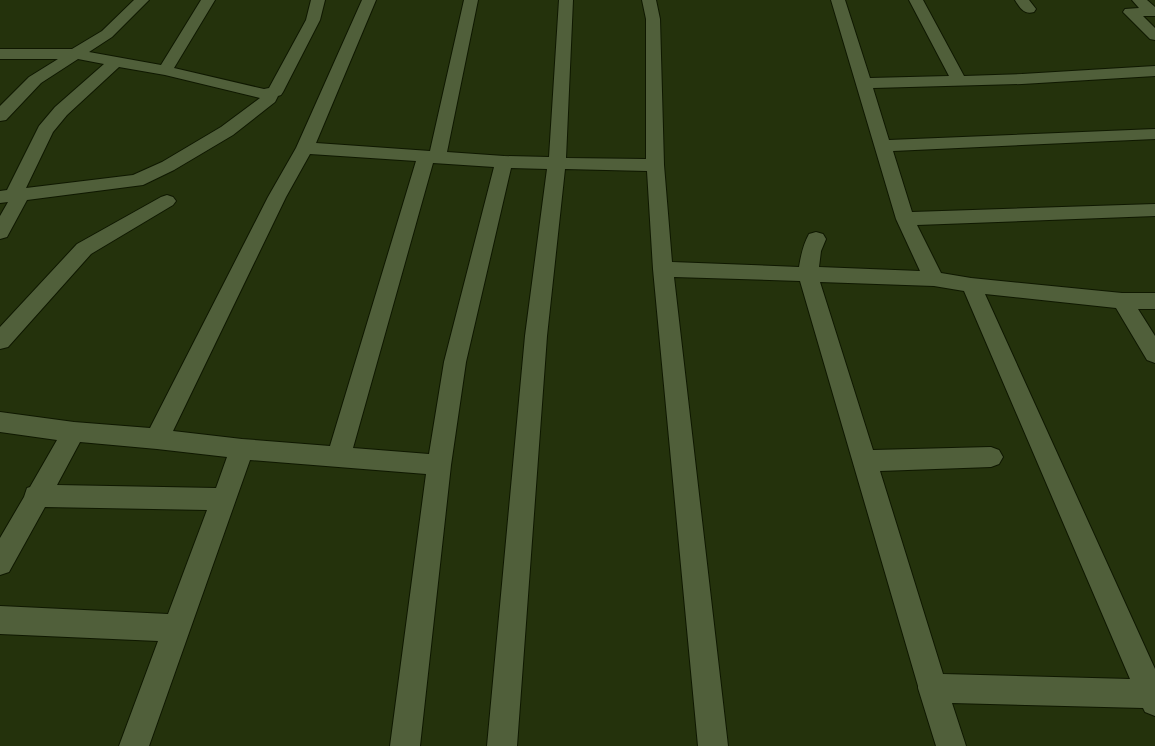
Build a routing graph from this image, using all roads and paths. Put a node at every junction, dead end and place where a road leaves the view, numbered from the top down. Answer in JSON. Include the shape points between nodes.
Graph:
{"nodes":[{"id":1,"x":142,"y":0,"type":"edge"},
{"id":2,"x":208,"y":0,"type":"edge"},
{"id":3,"x":318,"y":0,"type":"edge"},
{"id":4,"x":369,"y":0,"type":"edge"},
{"id":5,"x":471,"y":0,"type":"edge"},
{"id":6,"x":566,"y":0,"type":"edge"},
{"id":7,"x":649,"y":0,"type":"edge"},
{"id":8,"x":838,"y":0,"type":"edge"},
{"id":9,"x":916,"y":0,"type":"edge"},
{"id":10,"x":1139,"y":0,"type":"edge"},
{"id":11,"x":1153,"y":12,"type":"edge"},
{"id":12,"x":1155,"y":36,"type":"edge"},
{"id":13,"x":0,"y":54,"type":"edge"},
{"id":14,"x":74,"y":54,"type":"junction"},
{"id":15,"x":116,"y":61,"type":"junction"},
{"id":16,"x":165,"y":70,"type":"junction"},
{"id":17,"x":1155,"y":71,"type":"edge"},
{"id":18,"x":959,"y":81,"type":"junction"},
{"id":19,"x":864,"y":83,"type":"junction"},
{"id":20,"x":270,"y":94,"type":"junction"},
{"id":21,"x":0,"y":116,"type":"edge"},
{"id":22,"x":1155,"y":134,"type":"edge"},
{"id":23,"x":883,"y":146,"type":"junction"},
{"id":24,"x":305,"y":148,"type":"junction"},
{"id":25,"x":431,"y":157,"type":"junction"},
{"id":26,"x":504,"y":162,"type":"junction"},
{"id":27,"x":557,"y":162,"type":"junction"},
{"id":28,"x":655,"y":165,"type":"junction"},
{"id":29,"x":12,"y":195,"type":"edge"},
{"id":30,"x":167,"y":201,"type":"dead end"},
{"id":31,"x":1155,"y":210,"type":"edge"},
{"id":32,"x":905,"y":219,"type":"junction"},
{"id":33,"x":0,"y":232,"type":"edge"},
{"id":34,"x":816,"y":239,"type":"dead end"},
{"id":35,"x":663,"y":269,"type":"junction"},
{"id":36,"x":808,"y":275,"type":"junction"},
{"id":37,"x":934,"y":279,"type":"junction"},
{"id":38,"x":971,"y":286,"type":"junction"},
{"id":39,"x":1155,"y":301,"type":"edge"},
{"id":40,"x":1122,"y":302,"type":"junction"},
{"id":41,"x":0,"y":341,"type":"edge"},
{"id":42,"x":1155,"y":354,"type":"edge"},
{"id":43,"x":0,"y":422,"type":"edge"},
{"id":44,"x":74,"y":432,"type":"junction"},
{"id":45,"x":156,"y":439,"type":"junction"},
{"id":46,"x":242,"y":449,"type":"junction"},
{"id":47,"x":339,"y":458,"type":"junction"},
{"id":48,"x":991,"y":458,"type":"dead end"},
{"id":49,"x":865,"y":461,"type":"junction"},
{"id":50,"x":439,"y":465,"type":"junction"},
{"id":51,"x":36,"y":496,"type":"junction"},
{"id":52,"x":223,"y":499,"type":"junction"},
{"id":53,"x":0,"y":563,"type":"edge"},
{"id":54,"x":0,"y":620,"type":"edge"},
{"id":55,"x":176,"y":628,"type":"junction"},
{"id":56,"x":932,"y":688,"type":"junction"},
{"id":57,"x":1154,"y":697,"type":"edge"},
{"id":58,"x":134,"y":746,"type":"edge"},
{"id":59,"x":405,"y":746,"type":"edge"},
{"id":60,"x":502,"y":746,"type":"edge"},
{"id":61,"x":713,"y":746,"type":"edge"},
{"id":62,"x":951,"y":746,"type":"edge"}],
"edges":[{"from":1,"to":14,"type":"street","via":[[107,34]]},
{"from":2,"to":16,"type":"street"},
{"from":3,"to":20,"type":"street","via":[[313,20],[275,92]]},
{"from":4,"to":24,"type":"street"},
{"from":5,"to":25,"type":"street"},
{"from":6,"to":27,"type":"street"},
{"from":7,"to":28,"type":"street","via":[[653,18]]},
{"from":8,"to":19,"type":"street"},
{"from":9,"to":18,"type":"street"},
{"from":10,"to":11,"type":"street"},
{"from":11,"to":12,"type":"street","via":[[1130,12]]},
{"from":13,"to":14,"type":"street"},
{"from":14,"to":15,"type":"street"},
{"from":14,"to":21,"type":"street","via":[[35,80]]},
{"from":15,"to":16,"type":"street"},
{"from":15,"to":29,"type":"street","via":[[61,111],[45,130]]},
{"from":16,"to":20,"type":"street"},
{"from":17,"to":18,"type":"street"},
{"from":18,"to":19,"type":"street"},
{"from":19,"to":23,"type":"street"},
{"from":20,"to":29,"type":"street","via":[[269,99],[226,131],[168,166],[137,181]]},
{"from":22,"to":23,"type":"street"},
{"from":23,"to":32,"type":"street"},
{"from":24,"to":25,"type":"street"},
{"from":24,"to":45,"type":"street","via":[[277,197]]},
{"from":25,"to":26,"type":"street"},
{"from":25,"to":47,"type":"street"},
{"from":26,"to":27,"type":"street"},
{"from":26,"to":50,"type":"street","via":[[455,362]]},
{"from":27,"to":28,"type":"street"},
{"from":27,"to":60,"type":"street","via":[[536,336]]},
{"from":28,"to":35,"type":"street"},
{"from":29,"to":33,"type":"street"},
{"from":30,"to":41,"type":"street","via":[[84,249]]},
{"from":31,"to":32,"type":"street"},
{"from":32,"to":37,"type":"street"},
{"from":34,"to":36,"type":"street","via":[[811,251]]},
{"from":35,"to":36,"type":"street"},
{"from":35,"to":61,"type":"street"},
{"from":36,"to":37,"type":"street"},
{"from":36,"to":49,"type":"street"},
{"from":37,"to":38,"type":"street"},
{"from":38,"to":40,"type":"street"},
{"from":38,"to":57,"type":"street"},
{"from":39,"to":40,"type":"street"},
{"from":40,"to":42,"type":"street"},
{"from":43,"to":44,"type":"street"},
{"from":44,"to":45,"type":"street"},
{"from":44,"to":51,"type":"street"},
{"from":45,"to":46,"type":"street"},
{"from":46,"to":47,"type":"street"},
{"from":46,"to":52,"type":"street"},
{"from":47,"to":50,"type":"street"},
{"from":48,"to":49,"type":"street"},
{"from":49,"to":56,"type":"street"},
{"from":50,"to":59,"type":"street"},
{"from":51,"to":52,"type":"street"},
{"from":51,"to":53,"type":"street"},
{"from":52,"to":55,"type":"street"},
{"from":54,"to":55,"type":"street"},
{"from":55,"to":58,"type":"street"},
{"from":56,"to":57,"type":"street"},
{"from":56,"to":62,"type":"street"}]}
